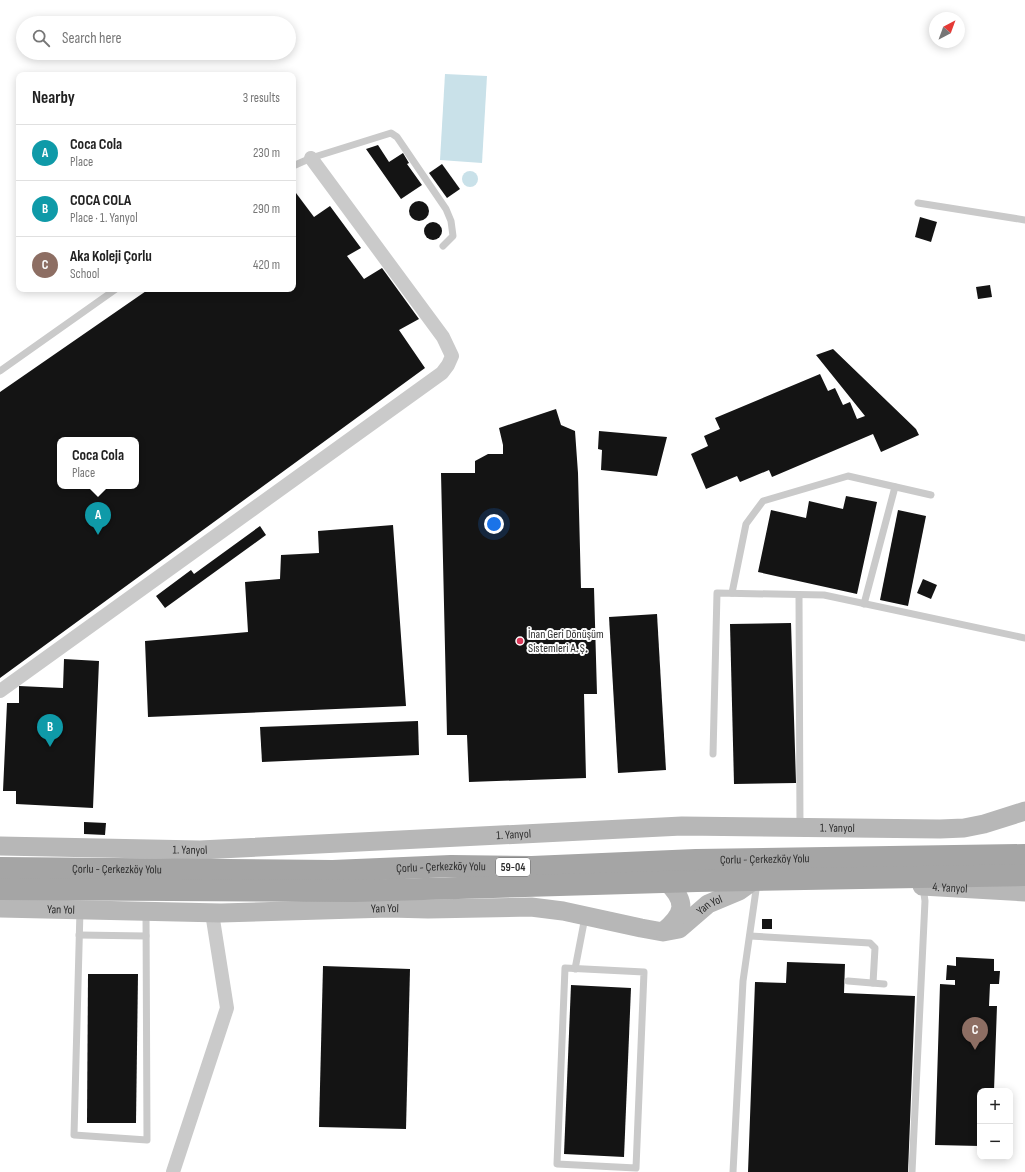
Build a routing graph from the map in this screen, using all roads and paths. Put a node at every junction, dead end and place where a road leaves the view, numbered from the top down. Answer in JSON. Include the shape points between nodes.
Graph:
{"nodes":[{"id":1,"x":310,"y":158,"type":"junction"},
{"id":2,"x":296,"y":165,"type":"edge"},
{"id":3,"x":918,"y":203,"type":"dead end"},
{"id":4,"x":1025,"y":220,"type":"edge"},
{"id":5,"x":443,"y":246,"type":"dead end"},
{"id":6,"x":112,"y":292,"type":"edge"},
{"id":7,"x":0,"y":371,"type":"edge"},
{"id":8,"x":895,"y":487,"type":"junction"},
{"id":9,"x":932,"y":495,"type":"dead end"},
{"id":10,"x":732,"y":593,"type":"junction"},
{"id":11,"x":799,"y":595,"type":"junction"},
{"id":12,"x":864,"y":604,"type":"junction"},
{"id":13,"x":1025,"y":638,"type":"edge"},
{"id":14,"x":0,"y":691,"type":"edge"},
{"id":15,"x":713,"y":754,"type":"dead end"},
{"id":16,"x":1025,"y":811,"type":"edge"},
{"id":17,"x":800,"y":827,"type":"junction"},
{"id":18,"x":0,"y":846,"type":"edge"},
{"id":19,"x":1023,"y":859,"type":"edge"},
{"id":20,"x":0,"y":868,"type":"edge"},
{"id":21,"x":876,"y":878,"type":"junction"},
{"id":22,"x":755,"y":881,"type":"junction"},
{"id":23,"x":667,"y":882,"type":"junction"},
{"id":24,"x":923,"y":886,"type":"junction"},
{"id":25,"x":0,"y":890,"type":"edge"},
{"id":26,"x":1025,"y":892,"type":"edge"},
{"id":27,"x":0,"y":908,"type":"edge"},
{"id":28,"x":80,"y":910,"type":"junction"},
{"id":29,"x":146,"y":911,"type":"junction"},
{"id":30,"x":212,"y":913,"type":"junction"},
{"id":31,"x":585,"y":915,"type":"junction"},
{"id":32,"x":663,"y":932,"type":"junction"},
{"id":33,"x":79,"y":935,"type":"junction"},
{"id":34,"x":146,"y":936,"type":"junction"},
{"id":35,"x":750,"y":936,"type":"junction"},
{"id":36,"x":575,"y":969,"type":"junction"},
{"id":37,"x":848,"y":981,"type":"dead end"},
{"id":38,"x":873,"y":983,"type":"junction"},
{"id":39,"x":884,"y":984,"type":"dead end"},
{"id":40,"x":173,"y":1172,"type":"edge"},
{"id":41,"x":733,"y":1172,"type":"edge"},
{"id":42,"x":912,"y":1172,"type":"edge"}],
"edges":[{"from":1,"to":2,"type":"lane"},
{"from":1,"to":5,"type":"lane","via":[[391,133],[397,137],[446,209],[453,236]]},
{"from":1,"to":14,"type":"street","via":[[443,337],[452,356],[448,365],[442,373]]},
{"from":3,"to":4,"type":"lane"},
{"from":6,"to":7,"type":"lane"},
{"from":8,"to":9,"type":"lane"},
{"from":8,"to":10,"type":"lane","via":[[848,476],[763,501],[746,524]]},
{"from":8,"to":12,"type":"lane"},
{"from":10,"to":11,"type":"lane"},
{"from":10,"to":15,"type":"lane","via":[[717,593]]},
{"from":11,"to":12,"type":"lane","via":[[824,595]]},
{"from":11,"to":17,"type":"lane"},
{"from":12,"to":13,"type":"lane"},
{"from":16,"to":17,"type":"main road","name":"1. Yanyol","via":[[964,828]]},
{"from":17,"to":18,"type":"main road","name":"1. Yanyol","via":[[682,826],[200,850]]},
{"from":19,"to":20,"type":"main road","name":"Çorlu - Çerkezköy Yolu","number":"59-04","via":[[704,860],[333,871]]},
{"from":19,"to":21,"type":"main road","name":"Çorlu - Çerkezköy Yolu","number":"59-04"},
{"from":21,"to":22,"type":"main road","name":"Çorlu - Çerkezköy Yolu","number":"59-04"},
{"from":21,"to":24,"type":"main road","name":"4. Yanyol"},
{"from":22,"to":23,"type":"main road","name":"Çorlu - Çerkezköy Yolu","number":"59-04"},
{"from":22,"to":32,"type":"main road","name":"Yan Yol","via":[[708,904],[678,929]]},
{"from":22,"to":35,"type":"lane"},
{"from":23,"to":25,"type":"main road","name":"Çorlu - Çerkezköy Yolu","number":"59-04","via":[[354,890]]},
{"from":23,"to":32,"type":"main road","via":[[676,891],[681,903],[676,921]]},
{"from":24,"to":26,"type":"main road","name":"4. Yanyol"},
{"from":24,"to":42,"type":"lane","via":[[925,901]]},
{"from":27,"to":28,"type":"main road","name":"Yan Yol"},
{"from":28,"to":29,"type":"main road","name":"Yan Yol"},
{"from":28,"to":33,"type":"lane"},
{"from":29,"to":30,"type":"main road","name":"Yan Yol"},
{"from":29,"to":34,"type":"lane"},
{"from":30,"to":31,"type":"main road","name":"Yan Yol","via":[[531,907]]},
{"from":30,"to":40,"type":"street","via":[[227,1008]]},
{"from":31,"to":32,"type":"main road","name":"Yan Yol"},
{"from":31,"to":36,"type":"lane"},
{"from":33,"to":34,"type":"lane"},
{"from":33,"to":34,"type":"lane","via":[[74,1135],[146,1140]]},
{"from":35,"to":38,"type":"lane","via":[[870,943],[875,948]]},
{"from":35,"to":41,"type":"lane","via":[[743,980]]},
{"from":36,"to":36,"type":"lane","via":[[565,968],[557,1164],[636,1168],[644,972]]},
{"from":37,"to":38,"type":"lane"},
{"from":38,"to":39,"type":"lane"}]}
